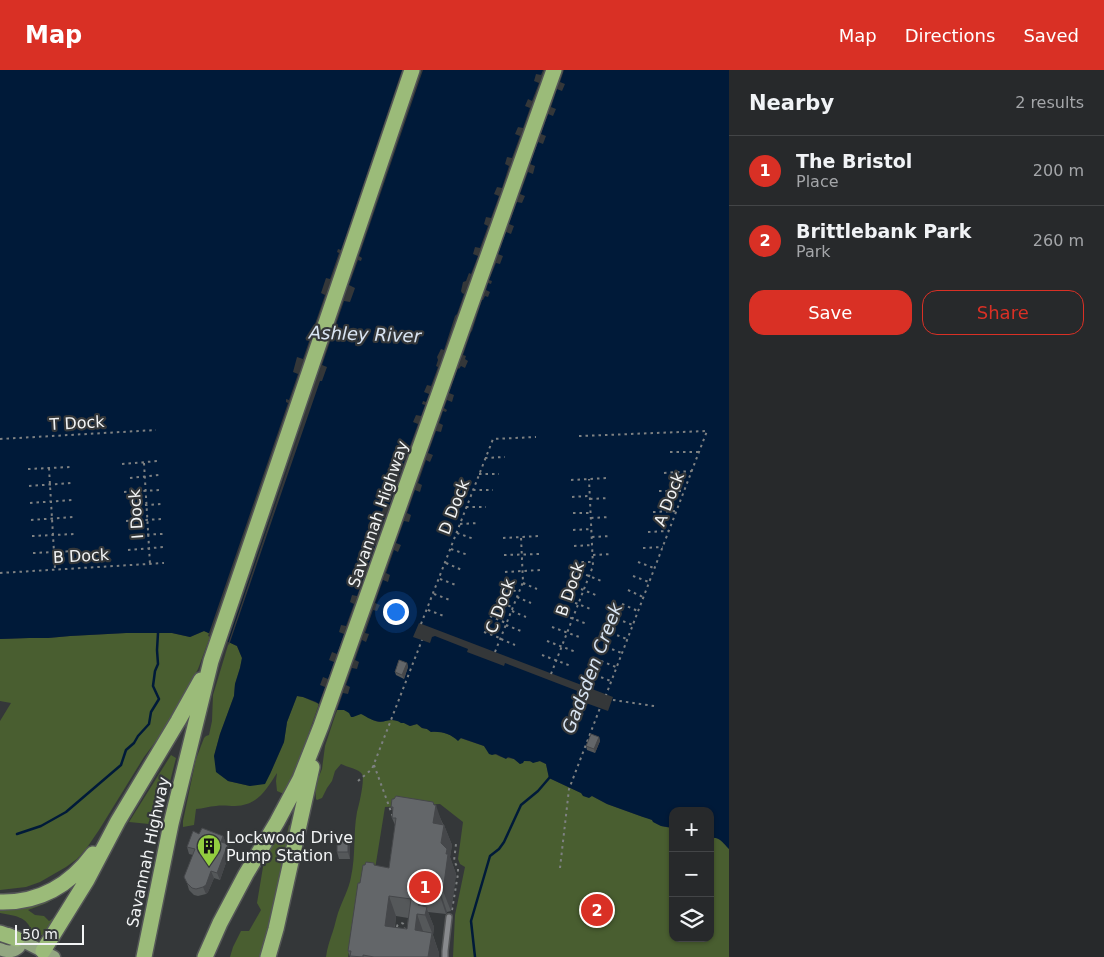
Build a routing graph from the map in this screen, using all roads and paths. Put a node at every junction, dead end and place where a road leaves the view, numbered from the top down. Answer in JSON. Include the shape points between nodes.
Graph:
{"nodes":[{"id":1,"x":412,"y":70,"type":"edge"},
{"id":2,"x":554,"y":70,"type":"edge"},
{"id":3,"x":156,"y":430,"type":"dead end"},
{"id":4,"x":579,"y":436,"type":"dead end"},
{"id":5,"x":536,"y":437,"type":"dead end"},
{"id":6,"x":0,"y":439,"type":"edge"},
{"id":7,"x":670,"y":452,"type":"dead end"},
{"id":8,"x":699,"y":452,"type":"junction"},
{"id":9,"x":506,"y":456,"type":"dead end"},
{"id":10,"x":485,"y":458,"type":"junction"},
{"id":11,"x":144,"y":462,"type":"junction"},
{"id":12,"x":158,"y":462,"type":"dead end"},
{"id":13,"x":122,"y":464,"type":"dead end"},
{"id":14,"x":70,"y":466,"type":"dead end"},
{"id":15,"x":49,"y":468,"type":"junction"},
{"id":16,"x":28,"y":469,"type":"dead end"},
{"id":17,"x":692,"y":471,"type":"junction"},
{"id":18,"x":664,"y":473,"type":"dead end"},
{"id":19,"x":479,"y":474,"type":"junction"},
{"id":20,"x":499,"y":474,"type":"dead end"},
{"id":21,"x":159,"y":476,"type":"dead end"},
{"id":22,"x":145,"y":477,"type":"junction"},
{"id":23,"x":130,"y":478,"type":"dead end"},
{"id":24,"x":607,"y":478,"type":"dead end"},
{"id":25,"x":589,"y":479,"type":"junction"},
{"id":26,"x":571,"y":480,"type":"dead end"},
{"id":27,"x":71,"y":483,"type":"dead end"},
{"id":28,"x":50,"y":484,"type":"junction"},
{"id":29,"x":29,"y":486,"type":"dead end"},
{"id":30,"x":161,"y":490,"type":"dead end"},
{"id":31,"x":473,"y":490,"type":"junction"},
{"id":32,"x":493,"y":490,"type":"dead end"},
{"id":33,"x":146,"y":491,"type":"junction"},
{"id":34,"x":684,"y":491,"type":"junction"},
{"id":35,"x":124,"y":492,"type":"dead end"},
{"id":36,"x":659,"y":492,"type":"dead end"},
{"id":37,"x":572,"y":497,"type":"dead end"},
{"id":38,"x":590,"y":498,"type":"junction"},
{"id":39,"x":608,"y":498,"type":"dead end"},
{"id":40,"x":72,"y":500,"type":"dead end"},
{"id":41,"x":51,"y":501,"type":"junction"},
{"id":42,"x":30,"y":502,"type":"dead end"},
{"id":43,"x":161,"y":504,"type":"dead end"},
{"id":44,"x":147,"y":505,"type":"junction"},
{"id":45,"x":132,"y":506,"type":"dead end"},
{"id":46,"x":466,"y":507,"type":"junction"},
{"id":47,"x":486,"y":507,"type":"dead end"},
{"id":48,"x":676,"y":511,"type":"junction"},
{"id":49,"x":653,"y":512,"type":"dead end"},
{"id":50,"x":572,"y":513,"type":"dead end"},
{"id":51,"x":591,"y":513,"type":"junction"},
{"id":52,"x":74,"y":517,"type":"dead end"},
{"id":53,"x":609,"y":517,"type":"dead end"},
{"id":54,"x":52,"y":518,"type":"junction"},
{"id":55,"x":591,"y":518,"type":"junction"},
{"id":56,"x":162,"y":519,"type":"dead end"},
{"id":57,"x":31,"y":520,"type":"dead end"},
{"id":58,"x":148,"y":520,"type":"junction"},
{"id":59,"x":126,"y":521,"type":"dead end"},
{"id":60,"x":479,"y":523,"type":"dead end"},
{"id":61,"x":460,"y":524,"type":"junction"},
{"id":62,"x":591,"y":529,"type":"junction"},
{"id":63,"x":573,"y":530,"type":"dead end"},
{"id":64,"x":669,"y":531,"type":"junction"},
{"id":65,"x":648,"y":532,"type":"dead end"},
{"id":66,"x":456,"y":533,"type":"junction"},
{"id":67,"x":75,"y":534,"type":"dead end"},
{"id":68,"x":148,"y":534,"type":"junction"},
{"id":69,"x":163,"y":534,"type":"dead end"},
{"id":70,"x":53,"y":535,"type":"junction"},
{"id":71,"x":134,"y":535,"type":"dead end"},
{"id":72,"x":32,"y":536,"type":"dead end"},
{"id":73,"x":539,"y":536,"type":"dead end"},
{"id":74,"x":610,"y":536,"type":"dead end"},
{"id":75,"x":521,"y":537,"type":"junction"},
{"id":76,"x":592,"y":537,"type":"junction"},
{"id":77,"x":503,"y":538,"type":"dead end"},
{"id":78,"x":474,"y":539,"type":"dead end"},
{"id":79,"x":592,"y":545,"type":"junction"},
{"id":80,"x":574,"y":546,"type":"dead end"},
{"id":81,"x":663,"y":547,"type":"junction"},
{"id":82,"x":164,"y":548,"type":"dead end"},
{"id":83,"x":450,"y":548,"type":"junction"},
{"id":84,"x":643,"y":548,"type":"dead end"},
{"id":85,"x":150,"y":549,"type":"junction"},
{"id":86,"x":76,"y":550,"type":"dead end"},
{"id":87,"x":128,"y":550,"type":"dead end"},
{"id":88,"x":54,"y":552,"type":"junction"},
{"id":89,"x":33,"y":553,"type":"dead end"},
{"id":90,"x":540,"y":554,"type":"dead end"},
{"id":91,"x":611,"y":554,"type":"dead end"},
{"id":92,"x":468,"y":555,"type":"dead end"},
{"id":93,"x":504,"y":555,"type":"dead end"},
{"id":94,"x":522,"y":555,"type":"junction"},
{"id":95,"x":592,"y":555,"type":"junction"},
{"id":96,"x":575,"y":562,"type":"dead end"},
{"id":97,"x":593,"y":562,"type":"junction"},
{"id":98,"x":638,"y":562,"type":"dead end"},
{"id":99,"x":164,"y":563,"type":"dead end"},
{"id":100,"x":444,"y":563,"type":"junction"},
{"id":101,"x":150,"y":564,"type":"junction"},
{"id":102,"x":654,"y":568,"type":"junction"},
{"id":103,"x":55,"y":569,"type":"junction"},
{"id":104,"x":462,"y":570,"type":"dead end"},
{"id":105,"x":540,"y":570,"type":"dead end"},
{"id":106,"x":574,"y":570,"type":"dead end"},
{"id":107,"x":522,"y":571,"type":"junction"},
{"id":108,"x":505,"y":572,"type":"dead end"},
{"id":109,"x":0,"y":573,"type":"edge"},
{"id":110,"x":589,"y":576,"type":"junction"},
{"id":111,"x":633,"y":576,"type":"dead end"},
{"id":112,"x":439,"y":578,"type":"junction"},
{"id":113,"x":604,"y":582,"type":"dead end"},
{"id":114,"x":649,"y":582,"type":"junction"},
{"id":115,"x":522,"y":583,"type":"junction"},
{"id":116,"x":569,"y":584,"type":"dead end"},
{"id":117,"x":456,"y":585,"type":"dead end"},
{"id":118,"x":502,"y":586,"type":"dead end"},
{"id":119,"x":537,"y":589,"type":"dead end"},
{"id":120,"x":583,"y":590,"type":"junction"},
{"id":121,"x":628,"y":590,"type":"dead end"},
{"id":122,"x":518,"y":593,"type":"junction"},
{"id":123,"x":433,"y":594,"type":"junction"},
{"id":124,"x":598,"y":596,"type":"dead end"},
{"id":125,"x":644,"y":596,"type":"junction"},
{"id":126,"x":517,"y":597,"type":"junction"},
{"id":127,"x":563,"y":598,"type":"dead end"},
{"id":128,"x":450,"y":600,"type":"dead end"},
{"id":129,"x":496,"y":601,"type":"dead end"},
{"id":130,"x":531,"y":603,"type":"dead end"},
{"id":131,"x":578,"y":604,"type":"junction"},
{"id":132,"x":622,"y":604,"type":"dead end"},
{"id":133,"x":427,"y":609,"type":"junction"},
{"id":134,"x":512,"y":609,"type":"junction"},
{"id":135,"x":593,"y":610,"type":"dead end"},
{"id":136,"x":638,"y":611,"type":"junction"},
{"id":137,"x":558,"y":612,"type":"dead end"},
{"id":138,"x":444,"y":616,"type":"dead end"},
{"id":139,"x":490,"y":616,"type":"dead end"},
{"id":140,"x":526,"y":617,"type":"dead end"},
{"id":141,"x":573,"y":618,"type":"junction"},
{"id":142,"x":617,"y":619,"type":"dead end"},
{"id":143,"x":421,"y":624,"type":"dead end"},
{"id":144,"x":506,"y":624,"type":"junction"},
{"id":145,"x":587,"y":624,"type":"dead end"},
{"id":146,"x":633,"y":625,"type":"junction"},
{"id":147,"x":552,"y":627,"type":"dead end"},
{"id":148,"x":520,"y":630,"type":"dead end"},
{"id":149,"x":484,"y":632,"type":"dead end"},
{"id":150,"x":567,"y":632,"type":"junction"},
{"id":151,"x":611,"y":633,"type":"dead end"},
{"id":152,"x":582,"y":638,"type":"dead end"},
{"id":153,"x":500,"y":639,"type":"junction"},
{"id":154,"x":627,"y":639,"type":"junction"},
{"id":155,"x":422,"y":640,"type":"dead end"},
{"id":156,"x":547,"y":641,"type":"dead end"},
{"id":157,"x":515,"y":645,"type":"dead end"},
{"id":158,"x":562,"y":646,"type":"junction"},
{"id":159,"x":606,"y":647,"type":"dead end"},
{"id":160,"x":495,"y":652,"type":"dead end"},
{"id":161,"x":576,"y":652,"type":"dead end"},
{"id":162,"x":622,"y":653,"type":"junction"},
{"id":163,"x":542,"y":655,"type":"dead end"},
{"id":164,"x":212,"y":658,"type":"junction"},
{"id":165,"x":556,"y":660,"type":"junction"},
{"id":166,"x":601,"y":661,"type":"dead end"},
{"id":167,"x":571,"y":666,"type":"dead end"},
{"id":168,"x":616,"y":667,"type":"junction"},
{"id":169,"x":551,"y":674,"type":"dead end"},
{"id":170,"x":596,"y":676,"type":"dead end"},
{"id":171,"x":611,"y":681,"type":"junction"},
{"id":172,"x":606,"y":695,"type":"dead end"},
{"id":173,"x":613,"y":700,"type":"dead end"},
{"id":174,"x":654,"y":706,"type":"dead end"},
{"id":175,"x":600,"y":708,"type":"dead end"},
{"id":176,"x":321,"y":726,"type":"junction"},
{"id":177,"x":374,"y":765,"type":"junction"},
{"id":178,"x":358,"y":781,"type":"dead end"},
{"id":179,"x":393,"y":818,"type":"edge"},
{"id":180,"x":118,"y":821,"type":"junction"},
{"id":181,"x":456,"y":844,"type":"dead end"},
{"id":182,"x":560,"y":868,"type":"dead end"},
{"id":183,"x":0,"y":902,"type":"edge"},
{"id":184,"x":449,"y":917,"type":"joint"},
{"id":185,"x":0,"y":931,"type":"edge"},
{"id":186,"x":400,"y":936,"type":"edge"},
{"id":187,"x":406,"y":936,"type":"edge"},
{"id":188,"x":17,"y":939,"type":"junction"},
{"id":189,"x":0,"y":949,"type":"edge"},
{"id":190,"x":46,"y":955,"type":"edge"},
{"id":191,"x":144,"y":957,"type":"edge"},
{"id":192,"x":205,"y":957,"type":"edge"},
{"id":193,"x":268,"y":957,"type":"edge"},
{"id":194,"x":445,"y":957,"type":"edge"}],
"edges":[{"from":1,"to":164,"type":"highway","name":"Savannah Highway"},
{"from":2,"to":176,"type":"highway","name":"Savannah Highway"},
{"from":3,"to":6,"type":"path","name":"T Dock"},
{"from":4,"to":8,"type":"path","name":"A Dock","via":[[707,431]]},
{"from":5,"to":10,"type":"path","name":"D Dock","via":[[492,440]]},
{"from":7,"to":8,"type":"path"},
{"from":8,"to":17,"type":"path","name":"A Dock"},
{"from":9,"to":10,"type":"path"},
{"from":10,"to":19,"type":"path","name":"D Dock"},
{"from":11,"to":12,"type":"path"},
{"from":11,"to":13,"type":"path"},
{"from":11,"to":22,"type":"path","name":"I Dock"},
{"from":14,"to":15,"type":"path"},
{"from":15,"to":16,"type":"path"},
{"from":15,"to":28,"type":"path"},
{"from":17,"to":18,"type":"path"},
{"from":17,"to":34,"type":"path","name":"A Dock"},
{"from":19,"to":20,"type":"path"},
{"from":19,"to":31,"type":"path","name":"D Dock"},
{"from":21,"to":22,"type":"path"},
{"from":22,"to":23,"type":"path"},
{"from":22,"to":33,"type":"path","name":"I Dock"},
{"from":24,"to":25,"type":"path"},
{"from":25,"to":26,"type":"path"},
{"from":25,"to":38,"type":"path","name":"B Dock"},
{"from":27,"to":28,"type":"path"},
{"from":28,"to":29,"type":"path"},
{"from":28,"to":41,"type":"path"},
{"from":30,"to":33,"type":"path"},
{"from":31,"to":32,"type":"path"},
{"from":31,"to":46,"type":"path","name":"D Dock"},
{"from":33,"to":35,"type":"path"},
{"from":33,"to":44,"type":"path","name":"I Dock"},
{"from":34,"to":36,"type":"path"},
{"from":34,"to":48,"type":"path","name":"A Dock"},
{"from":37,"to":38,"type":"path"},
{"from":38,"to":39,"type":"path"},
{"from":38,"to":51,"type":"path","name":"B Dock"},
{"from":40,"to":41,"type":"path"},
{"from":41,"to":42,"type":"path"},
{"from":41,"to":54,"type":"path"},
{"from":43,"to":44,"type":"path"},
{"from":44,"to":45,"type":"path"},
{"from":44,"to":58,"type":"path","name":"I Dock"},
{"from":46,"to":47,"type":"path"},
{"from":46,"to":61,"type":"path","name":"D Dock"},
{"from":48,"to":49,"type":"path"},
{"from":48,"to":64,"type":"path","name":"A Dock"},
{"from":50,"to":51,"type":"path"},
{"from":51,"to":55,"type":"path","name":"B Dock"},
{"from":52,"to":54,"type":"path"},
{"from":53,"to":55,"type":"path"},
{"from":54,"to":57,"type":"path"},
{"from":54,"to":70,"type":"path"},
{"from":55,"to":62,"type":"path","name":"B Dock"},
{"from":56,"to":58,"type":"path"},
{"from":58,"to":59,"type":"path"},
{"from":58,"to":68,"type":"path","name":"I Dock"},
{"from":60,"to":61,"type":"path"},
{"from":61,"to":66,"type":"path","name":"D Dock"},
{"from":62,"to":63,"type":"path"},
{"from":62,"to":76,"type":"path","name":"B Dock"},
{"from":64,"to":65,"type":"path"},
{"from":64,"to":81,"type":"path","name":"A Dock"},
{"from":66,"to":78,"type":"path"},
{"from":66,"to":83,"type":"path","name":"D Dock"},
{"from":67,"to":70,"type":"path"},
{"from":68,"to":69,"type":"path"},
{"from":68,"to":71,"type":"path"},
{"from":68,"to":85,"type":"path","name":"I Dock"},
{"from":70,"to":72,"type":"path"},
{"from":70,"to":88,"type":"path"},
{"from":73,"to":75,"type":"path"},
{"from":74,"to":76,"type":"path"},
{"from":75,"to":77,"type":"path"},
{"from":75,"to":94,"type":"path","name":"C Dock"},
{"from":76,"to":79,"type":"path","name":"B Dock"},
{"from":79,"to":80,"type":"path"},
{"from":79,"to":95,"type":"path","name":"B Dock"},
{"from":81,"to":84,"type":"path"},
{"from":81,"to":102,"type":"path","name":"A Dock"},
{"from":82,"to":85,"type":"path"},
{"from":83,"to":92,"type":"path"},
{"from":83,"to":100,"type":"path","name":"D Dock"},
{"from":85,"to":87,"type":"path"},
{"from":85,"to":101,"type":"path","name":"I Dock"},
{"from":86,"to":88,"type":"path"},
{"from":88,"to":89,"type":"path"},
{"from":88,"to":103,"type":"path"},
{"from":90,"to":94,"type":"path"},
{"from":91,"to":95,"type":"path"},
{"from":93,"to":94,"type":"path"},
{"from":94,"to":107,"type":"path","name":"C Dock"},
{"from":95,"to":97,"type":"path","name":"B Dock"},
{"from":96,"to":97,"type":"path"},
{"from":97,"to":110,"type":"path","name":"B Dock"},
{"from":98,"to":102,"type":"path"},
{"from":99,"to":101,"type":"path","name":"B Dock"},
{"from":100,"to":104,"type":"path"},
{"from":100,"to":112,"type":"path","name":"D Dock"},
{"from":101,"to":103,"type":"path","name":"B Dock"},
{"from":102,"to":114,"type":"path","name":"A Dock"},
{"from":103,"to":109,"type":"path","name":"B Dock"},
{"from":105,"to":107,"type":"path"},
{"from":106,"to":110,"type":"path"},
{"from":107,"to":108,"type":"path"},
{"from":107,"to":115,"type":"path","name":"C Dock"},
{"from":110,"to":113,"type":"path"},
{"from":110,"to":120,"type":"path","name":"B Dock"},
{"from":111,"to":114,"type":"path"},
{"from":112,"to":117,"type":"path"},
{"from":112,"to":123,"type":"path","name":"D Dock"},
{"from":114,"to":125,"type":"path","name":"A Dock"},
{"from":115,"to":119,"type":"path"},
{"from":115,"to":122,"type":"path","name":"C Dock"},
{"from":116,"to":120,"type":"path"},
{"from":118,"to":122,"type":"path"},
{"from":120,"to":124,"type":"path"},
{"from":120,"to":131,"type":"path","name":"B Dock"},
{"from":121,"to":125,"type":"path"},
{"from":122,"to":126,"type":"path","name":"C Dock"},
{"from":123,"to":128,"type":"path"},
{"from":123,"to":133,"type":"path","name":"D Dock"},
{"from":125,"to":136,"type":"path","name":"A Dock"},
{"from":126,"to":130,"type":"path"},
{"from":126,"to":134,"type":"path","name":"C Dock"},
{"from":127,"to":131,"type":"path"},
{"from":129,"to":134,"type":"path"},
{"from":131,"to":135,"type":"path"},
{"from":131,"to":141,"type":"path","name":"B Dock"},
{"from":132,"to":136,"type":"path"},
{"from":133,"to":138,"type":"path"},
{"from":133,"to":143,"type":"path","name":"D Dock"},
{"from":134,"to":140,"type":"path"},
{"from":134,"to":144,"type":"path","name":"C Dock"},
{"from":136,"to":146,"type":"path","name":"A Dock"},
{"from":137,"to":141,"type":"path"},
{"from":139,"to":144,"type":"path"},
{"from":141,"to":145,"type":"path"},
{"from":141,"to":150,"type":"path","name":"B Dock"},
{"from":142,"to":146,"type":"path"},
{"from":144,"to":148,"type":"path"},
{"from":144,"to":153,"type":"path","name":"C Dock"},
{"from":146,"to":154,"type":"path","name":"A Dock"},
{"from":147,"to":150,"type":"path"},
{"from":149,"to":153,"type":"path"},
{"from":150,"to":152,"type":"path"},
{"from":150,"to":158,"type":"path","name":"B Dock"},
{"from":151,"to":154,"type":"path"},
{"from":153,"to":157,"type":"path"},
{"from":153,"to":160,"type":"path","name":"C Dock"},
{"from":154,"to":162,"type":"path","name":"A Dock"},
{"from":155,"to":177,"type":"path"},
{"from":156,"to":158,"type":"path"},
{"from":158,"to":161,"type":"path"},
{"from":158,"to":165,"type":"path","name":"B Dock"},
{"from":159,"to":162,"type":"path"},
{"from":162,"to":168,"type":"path","name":"A Dock"},
{"from":163,"to":165,"type":"path"},
{"from":164,"to":180,"type":"highway"},
{"from":164,"to":191,"type":"highway","name":"Savannah Highway","via":[[171,824]]},
{"from":165,"to":167,"type":"path"},
{"from":165,"to":169,"type":"path","name":"B Dock"},
{"from":166,"to":168,"type":"path"},
{"from":168,"to":171,"type":"path","name":"A Dock"},
{"from":170,"to":171,"type":"path"},
{"from":171,"to":172,"type":"path","name":"A Dock"},
{"from":173,"to":174,"type":"path"},
{"from":175,"to":182,"type":"path","via":[[569,789]]},
{"from":176,"to":192,"type":"highway","name":"Savannah Highway","via":[[300,779],[246,874]]},
{"from":176,"to":193,"type":"highway"},
{"from":177,"to":178,"type":"path"},
{"from":177,"to":179,"type":"path"},
{"from":180,"to":183,"type":"highway","via":[[69,880],[46,894]]},
{"from":180,"to":190,"type":"highway"},
{"from":181,"to":184,"type":"path","via":[[454,861],[458,874]]},
{"from":184,"to":194,"type":"lane"},
{"from":185,"to":188,"type":"highway"},
{"from":186,"to":187,"type":"path","via":[[402,930]]},
{"from":188,"to":189,"type":"main road","via":[[19,947],[12,952]]},
{"from":188,"to":190,"type":"main road"}]}
